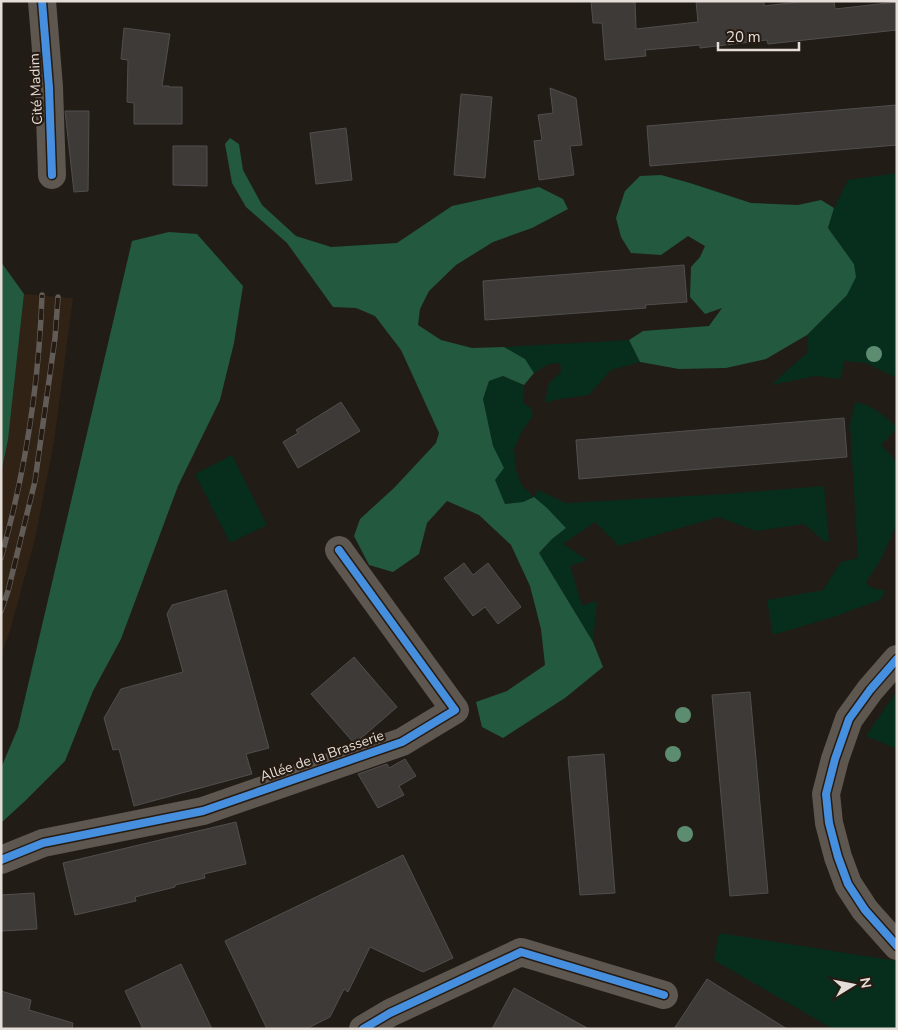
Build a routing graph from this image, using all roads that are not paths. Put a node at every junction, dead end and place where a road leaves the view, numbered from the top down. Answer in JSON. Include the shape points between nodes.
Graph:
{"nodes":[{"id":1,"x":42,"y":1,"type":"edge"},
{"id":2,"x":52,"y":175,"type":"dead end"},
{"id":3,"x":339,"y":550,"type":"dead end"},
{"id":4,"x":897,"y":659,"type":"edge"},
{"id":5,"x":1,"y":860,"type":"edge"},
{"id":6,"x":897,"y":946,"type":"edge"},
{"id":7,"x":664,"y":995,"type":"dead end"},
{"id":8,"x":397,"y":1021,"type":"edge"},
{"id":9,"x":362,"y":1029,"type":"edge"}],
"edges":[{"from":1,"to":2,"type":"street","name":"Cité Madim"},
{"from":3,"to":5,"type":"street","name":"Allée de la Brasserie","via":[[455,710],[402,742],[203,811],[43,843]]},
{"from":4,"to":6,"type":"street","via":[[849,719],[826,794],[829,823],[848,884],[864,910]]},
{"from":7,"to":8,"type":"street","via":[[521,952]]},
{"from":8,"to":9,"type":"street"}]}
